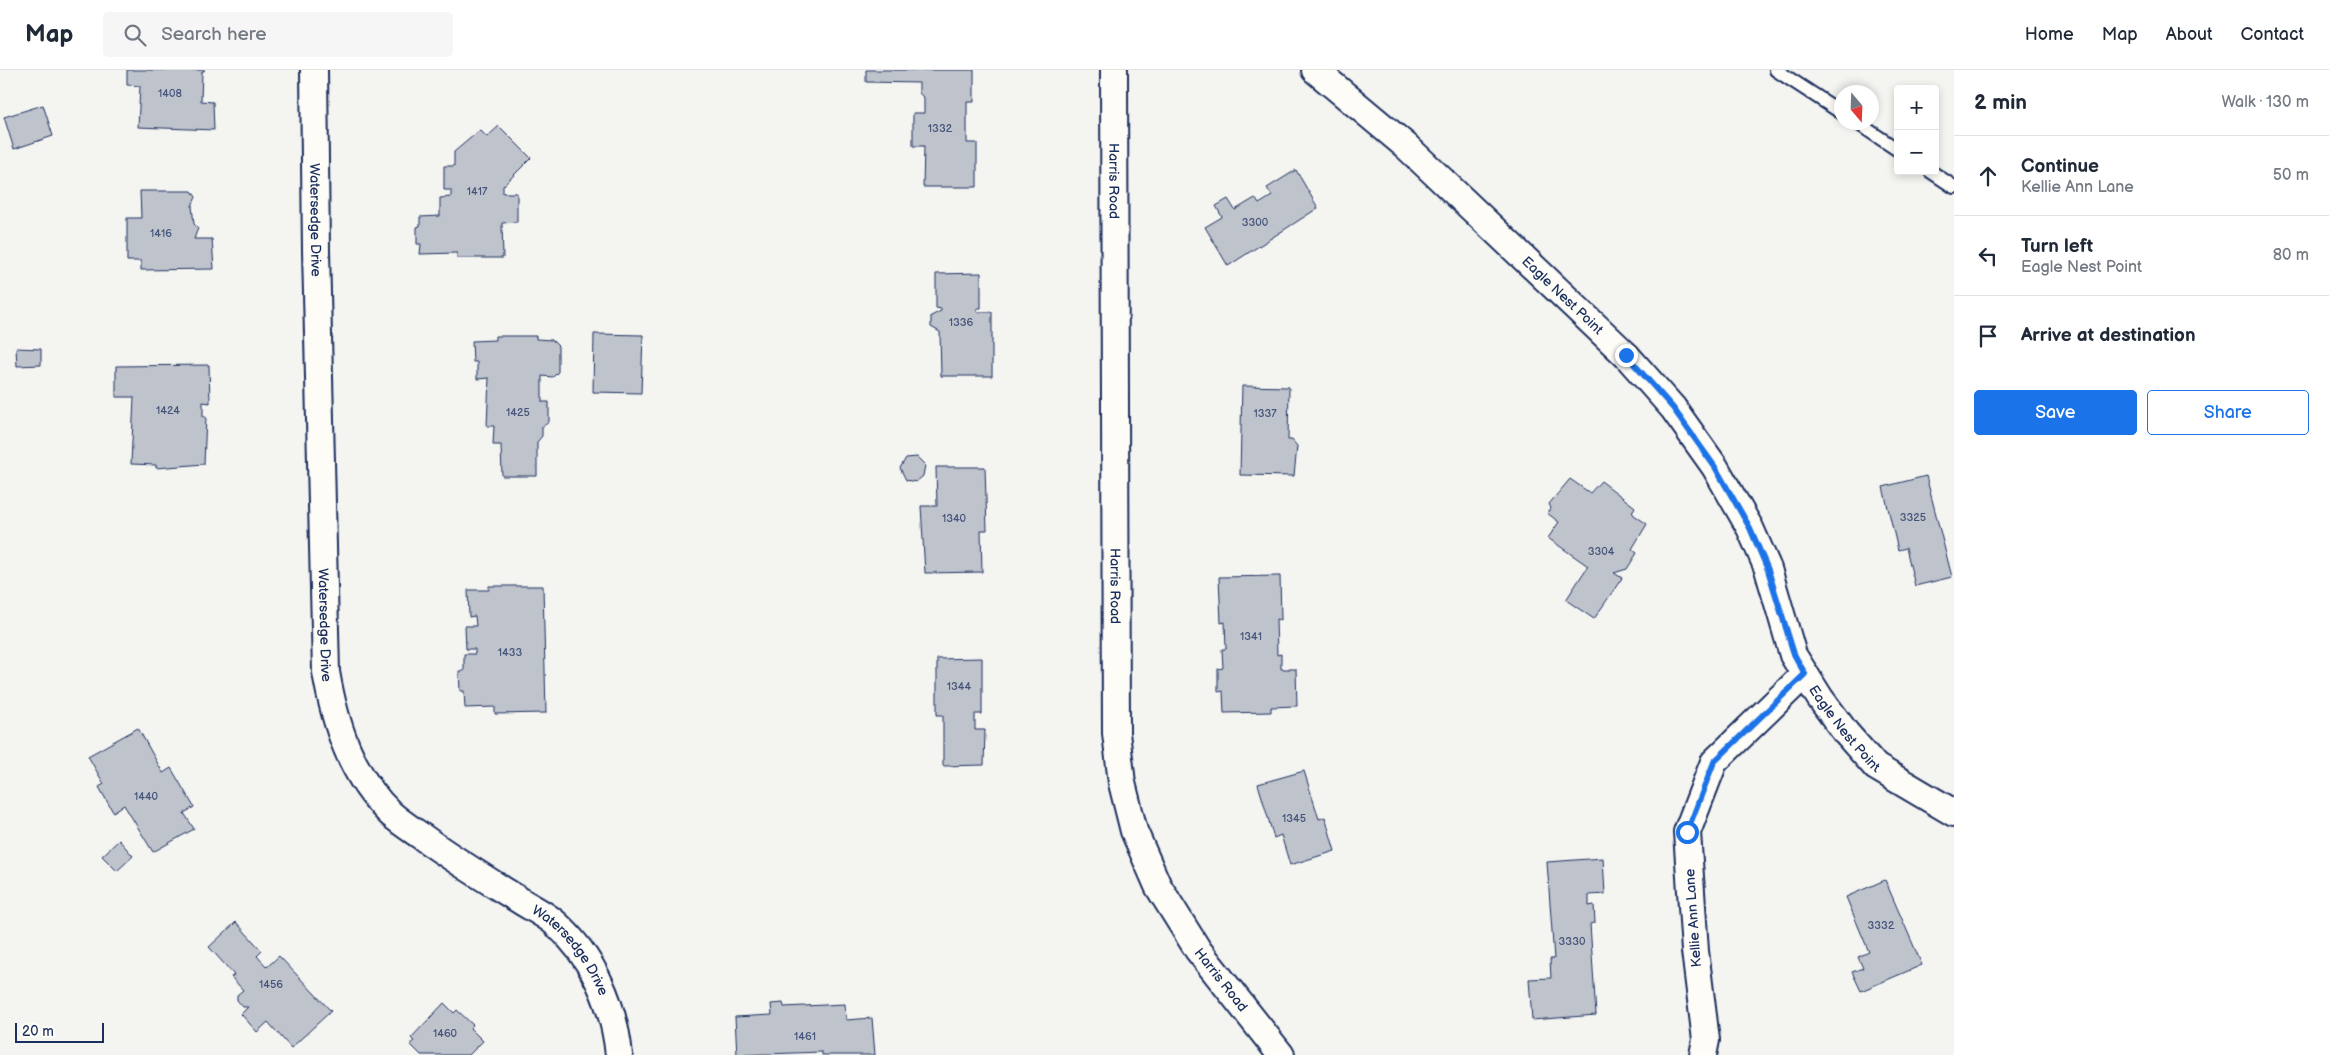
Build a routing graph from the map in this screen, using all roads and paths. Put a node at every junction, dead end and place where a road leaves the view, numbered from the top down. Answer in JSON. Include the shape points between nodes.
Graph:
{"nodes":[{"id":1,"x":314,"y":70,"type":"edge"},
{"id":2,"x":1114,"y":70,"type":"edge"},
{"id":3,"x":1315,"y":70,"type":"edge"},
{"id":4,"x":1776,"y":70,"type":"edge"},
{"id":5,"x":1834,"y":108,"type":"edge"},
{"id":6,"x":1868,"y":130,"type":"edge"},
{"id":7,"x":1894,"y":147,"type":"edge"},
{"id":8,"x":1936,"y":175,"type":"edge"},
{"id":9,"x":1954,"y":188,"type":"edge"},
{"id":10,"x":1805,"y":674,"type":"junction"},
{"id":11,"x":1954,"y":813,"type":"edge"},
{"id":12,"x":619,"y":1055,"type":"edge"},
{"id":13,"x":1281,"y":1055,"type":"edge"},
{"id":14,"x":1703,"y":1055,"type":"edge"}],
"edges":[{"from":1,"to":12,"type":"street","name":"Watersedge Drive","via":[[326,672],[332,711],[346,748],[365,783],[391,814],[436,847],[554,922],[579,948],[598,980],[612,1014]]},
{"from":2,"to":13,"type":"street","name":"Harris Road","via":[[1116,732],[1122,782],[1134,831],[1158,886],[1198,950]]},
{"from":3,"to":10,"type":"street","name":"Eagle Nest Point","via":[[1414,152],[1626,355],[1673,408],[1715,467],[1750,528],[1768,570],[1794,654]]},
{"from":4,"to":5,"type":"lane"},
{"from":6,"to":7,"type":"lane"},
{"from":8,"to":9,"type":"lane"},
{"from":10,"to":11,"type":"street","name":"Eagle Nest Point","via":[[1832,716],[1876,767]]},
{"from":10,"to":14,"type":"street","name":"Kellie Ann Lane","via":[[1714,762],[1687,832],[1695,951],[1706,1040]]}]}
